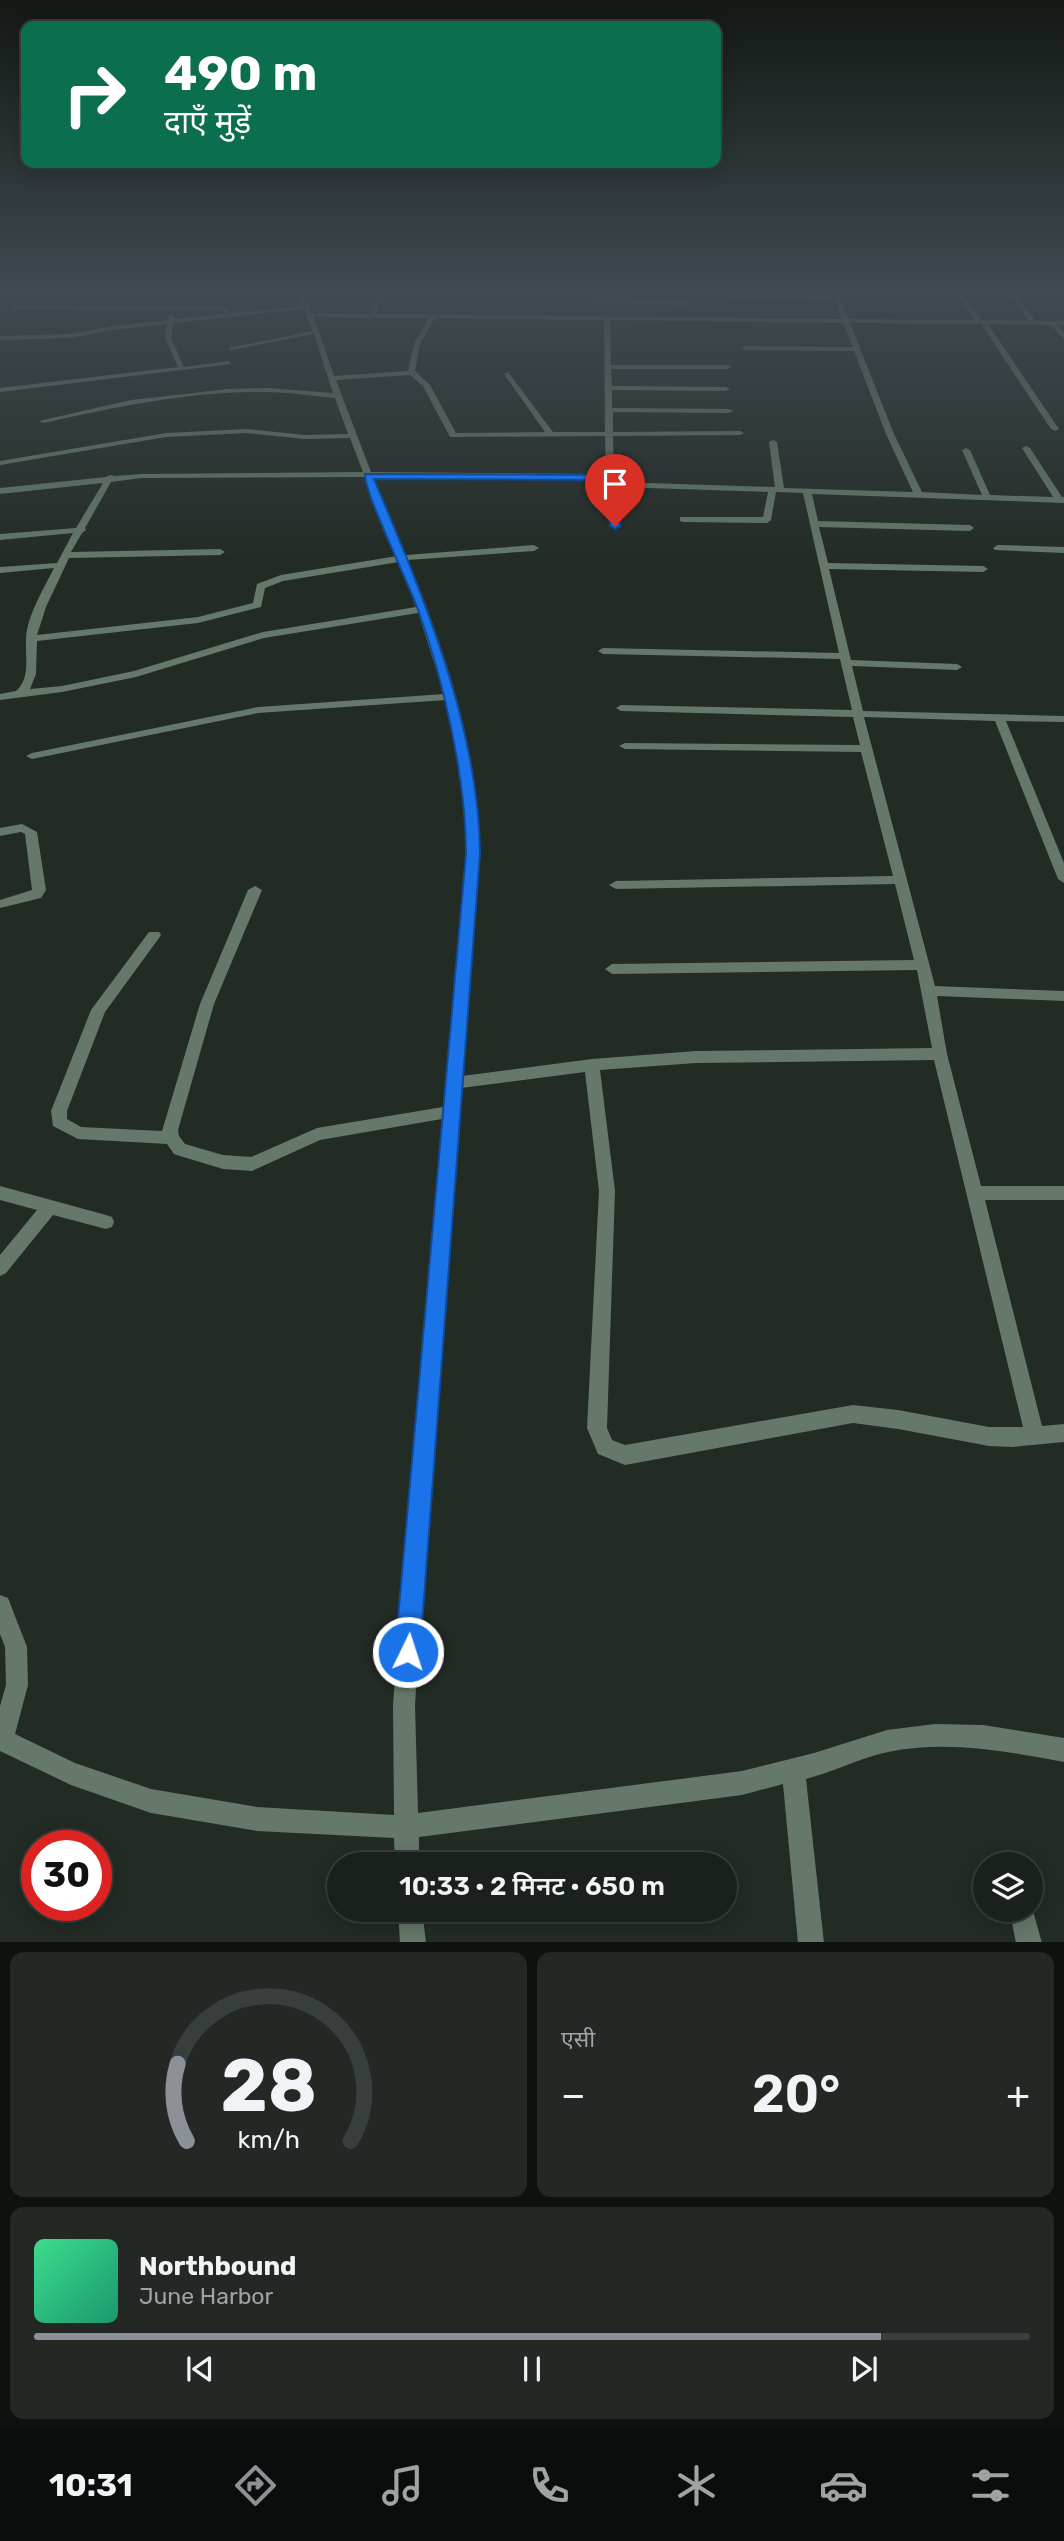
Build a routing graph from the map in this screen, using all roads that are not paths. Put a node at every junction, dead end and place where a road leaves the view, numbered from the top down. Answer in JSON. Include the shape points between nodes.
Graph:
{"nodes":[{"id":1,"x":73,"y":382,"type":"edge"},
{"id":2,"x":335,"y":382,"type":"edge"},
{"id":3,"x":422,"y":382,"type":"edge"},
{"id":4,"x":513,"y":382,"type":"edge"},
{"id":5,"x":609,"y":382,"type":"edge"},
{"id":6,"x":870,"y":382,"type":"edge"},
{"id":7,"x":1022,"y":382,"type":"edge"},
{"id":8,"x":609,"y":388,"type":"junction"},
{"id":9,"x":726,"y":389,"type":"dead end"},
{"id":10,"x":0,"y":390,"type":"edge"},
{"id":11,"x":338,"y":396,"type":"junction"},
{"id":12,"x":608,"y":410,"type":"junction"},
{"id":13,"x":729,"y":411,"type":"dead end"},
{"id":14,"x":43,"y":421,"type":"dead end"},
{"id":15,"x":1055,"y":429,"type":"dead end"},
{"id":16,"x":740,"y":433,"type":"dead end"},
{"id":17,"x":551,"y":435,"type":"junction"},
{"id":18,"x":608,"y":435,"type":"junction"},
{"id":19,"x":355,"y":436,"type":"junction"},
{"id":20,"x":773,"y":442,"type":"dead end"},
{"id":21,"x":1026,"y":448,"type":"dead end"},
{"id":22,"x":966,"y":450,"type":"dead end"},
{"id":23,"x":0,"y":463,"type":"edge"},
{"id":24,"x":368,"y":476,"type":"junction"},
{"id":25,"x":110,"y":477,"type":"junction"},
{"id":26,"x":612,"y":481,"type":"junction"},
{"id":27,"x":0,"y":491,"type":"edge"},
{"id":28,"x":776,"y":491,"type":"junction"},
{"id":29,"x":807,"y":492,"type":"junction"},
{"id":30,"x":919,"y":495,"type":"junction"},
{"id":31,"x":987,"y":497,"type":"junction"},
{"id":32,"x":1062,"y":500,"type":"edge"},
{"id":33,"x":682,"y":519,"type":"dead end"},
{"id":34,"x":814,"y":524,"type":"junction"},
{"id":35,"x":615,"y":526,"type":"dead end"},
{"id":36,"x":970,"y":528,"type":"dead end"},
{"id":37,"x":82,"y":530,"type":"junction"},
{"id":38,"x":0,"y":537,"type":"edge"},
{"id":39,"x":534,"y":548,"type":"dead end"},
{"id":40,"x":998,"y":548,"type":"dead end"},
{"id":41,"x":1064,"y":550,"type":"edge"},
{"id":42,"x":220,"y":552,"type":"dead end"},
{"id":43,"x":66,"y":555,"type":"junction"},
{"id":44,"x":404,"y":558,"type":"junction"},
{"id":45,"x":61,"y":565,"type":"junction"},
{"id":46,"x":824,"y":566,"type":"junction"},
{"id":47,"x":983,"y":569,"type":"dead end"},
{"id":48,"x":0,"y":570,"type":"edge"},
{"id":49,"x":424,"y":609,"type":"junction"},
{"id":50,"x":32,"y":639,"type":"junction"},
{"id":51,"x":603,"y":651,"type":"dead end"},
{"id":52,"x":846,"y":659,"type":"junction"},
{"id":53,"x":957,"y":667,"type":"dead end"},
{"id":54,"x":21,"y":693,"type":"junction"},
{"id":55,"x":0,"y":697,"type":"edge"},
{"id":56,"x":448,"y":697,"type":"junction"},
{"id":57,"x":621,"y":708,"type":"dead end"},
{"id":58,"x":859,"y":713,"type":"junction"},
{"id":59,"x":999,"y":717,"type":"junction"},
{"id":60,"x":1064,"y":719,"type":"edge"},
{"id":61,"x":625,"y":746,"type":"dead end"},
{"id":62,"x":866,"y":749,"type":"junction"},
{"id":63,"x":32,"y":756,"type":"dead end"},
{"id":64,"x":0,"y":832,"type":"edge"},
{"id":65,"x":1064,"y":879,"type":"edge"},
{"id":66,"x":900,"y":880,"type":"junction"},
{"id":67,"x":616,"y":885,"type":"dead end"},
{"id":68,"x":255,"y":890,"type":"dead end"},
{"id":69,"x":0,"y":904,"type":"edge"},
{"id":70,"x":153,"y":935,"type":"dead end"},
{"id":71,"x":922,"y":965,"type":"junction"},
{"id":72,"x":612,"y":969,"type":"dead end"},
{"id":73,"x":929,"y":991,"type":"junction"},
{"id":74,"x":1064,"y":996,"type":"edge"},
{"id":75,"x":940,"y":1054,"type":"junction"},
{"id":76,"x":592,"y":1065,"type":"junction"},
{"id":77,"x":453,"y":1083,"type":"junction"},
{"id":78,"x":450,"y":1112,"type":"junction"},
{"id":79,"x":171,"y":1138,"type":"junction"},
{"id":80,"x":974,"y":1193,"type":"junction"},
{"id":81,"x":1064,"y":1193,"type":"edge"},
{"id":82,"x":0,"y":1194,"type":"edge"},
{"id":83,"x":49,"y":1207,"type":"junction"},
{"id":84,"x":106,"y":1222,"type":"dead end"},
{"id":85,"x":0,"y":1268,"type":"edge"},
{"id":86,"x":1064,"y":1433,"type":"edge"},
{"id":87,"x":1035,"y":1436,"type":"junction"},
{"id":88,"x":0,"y":1606,"type":"edge"},
{"id":89,"x":1,"y":1741,"type":"edge"},
{"id":90,"x":1064,"y":1750,"type":"edge"},
{"id":91,"x":793,"y":1770,"type":"junction"},
{"id":92,"x":404,"y":1827,"type":"junction"},
{"id":93,"x":406,"y":1852,"type":"edge"},
{"id":94,"x":411,"y":1922,"type":"edge"},
{"id":95,"x":1024,"y":1922,"type":"edge"},
{"id":96,"x":413,"y":1942,"type":"edge"},
{"id":97,"x":811,"y":1942,"type":"edge"},
{"id":98,"x":1029,"y":1942,"type":"edge"}],
"edges":[{"from":1,"to":10,"type":"street"},
{"from":2,"to":11,"type":"street"},
{"from":3,"to":17,"type":"street","via":[[453,435]]},
{"from":4,"to":17,"type":"street"},
{"from":5,"to":8,"type":"street"},
{"from":6,"to":30,"type":"street"},
{"from":7,"to":15,"type":"street"},
{"from":8,"to":9,"type":"street"},
{"from":8,"to":12,"type":"street"},
{"from":11,"to":14,"type":"street","via":[[228,391],[131,402]]},
{"from":11,"to":19,"type":"street"},
{"from":12,"to":13,"type":"street"},
{"from":12,"to":18,"type":"street"},
{"from":16,"to":18,"type":"street"},
{"from":17,"to":18,"type":"street"},
{"from":18,"to":26,"type":"street"},
{"from":19,"to":23,"type":"street","via":[[296,437],[246,431],[166,435]]},
{"from":19,"to":24,"type":"street"},
{"from":20,"to":28,"type":"street"},
{"from":21,"to":32,"type":"street"},
{"from":22,"to":31,"type":"street"},
{"from":24,"to":25,"type":"street"},
{"from":24,"to":26,"type":"street"},
{"from":24,"to":44,"type":"street"},
{"from":25,"to":27,"type":"street"},
{"from":25,"to":37,"type":"street"},
{"from":26,"to":28,"type":"street"},
{"from":26,"to":35,"type":"street"},
{"from":28,"to":29,"type":"street"},
{"from":28,"to":33,"type":"street","via":[[767,520]]},
{"from":29,"to":30,"type":"street"},
{"from":29,"to":34,"type":"street"},
{"from":30,"to":31,"type":"street"},
{"from":31,"to":32,"type":"street"},
{"from":34,"to":36,"type":"street"},
{"from":34,"to":46,"type":"street"},
{"from":37,"to":38,"type":"street"},
{"from":37,"to":43,"type":"street"},
{"from":39,"to":44,"type":"street"},
{"from":40,"to":41,"type":"street"},
{"from":42,"to":43,"type":"street"},
{"from":43,"to":45,"type":"street"},
{"from":44,"to":49,"type":"street"},
{"from":44,"to":50,"type":"street","via":[[272,581],[258,589],[258,605],[219,616]]},
{"from":45,"to":48,"type":"street"},
{"from":45,"to":50,"type":"street"},
{"from":46,"to":47,"type":"street"},
{"from":46,"to":52,"type":"street"},
{"from":49,"to":54,"type":"street","via":[[263,635],[136,674]]},
{"from":49,"to":56,"type":"street"},
{"from":50,"to":54,"type":"street","via":[[33,664]]},
{"from":51,"to":52,"type":"street"},
{"from":52,"to":53,"type":"street"},
{"from":52,"to":58,"type":"street"},
{"from":54,"to":55,"type":"street"},
{"from":56,"to":63,"type":"street","via":[[258,710]]},
{"from":56,"to":77,"type":"street","via":[[473,811]]},
{"from":57,"to":58,"type":"street"},
{"from":58,"to":59,"type":"street"},
{"from":58,"to":62,"type":"street"},
{"from":59,"to":60,"type":"street"},
{"from":59,"to":65,"type":"street"},
{"from":61,"to":62,"type":"street"},
{"from":62,"to":66,"type":"street"},
{"from":64,"to":69,"type":"street","via":[[22,828],[31,832],[40,890]]},
{"from":66,"to":67,"type":"street"},
{"from":66,"to":71,"type":"street"},
{"from":68,"to":79,"type":"street","via":[[207,1004]]},
{"from":70,"to":79,"type":"street","via":[[98,1010],[59,1111],[59,1122],[79,1133]]},
{"from":71,"to":72,"type":"street"},
{"from":71,"to":73,"type":"street"},
{"from":73,"to":74,"type":"street"},
{"from":73,"to":75,"type":"street"},
{"from":75,"to":76,"type":"street","via":[[696,1057]]},
{"from":75,"to":80,"type":"street"},
{"from":76,"to":77,"type":"street"},
{"from":76,"to":87,"type":"street","via":[[607,1191],[597,1428],[604,1447],[625,1455],[853,1414],[979,1436]]},
{"from":77,"to":78,"type":"street"},
{"from":78,"to":79,"type":"street","via":[[317,1135],[252,1164],[223,1162],[180,1149]]},
{"from":78,"to":92,"type":"street","via":[[405,1691]]},
{"from":80,"to":81,"type":"street"},
{"from":80,"to":87,"type":"street"},
{"from":82,"to":83,"type":"street"},
{"from":83,"to":84,"type":"street"},
{"from":83,"to":85,"type":"street"},
{"from":86,"to":87,"type":"street"},
{"from":88,"to":89,"type":"street","via":[[16,1647],[17,1685]]},
{"from":89,"to":92,"type":"street","via":[[71,1773],[151,1801],[257,1819]]},
{"from":90,"to":91,"type":"street","via":[[984,1736],[935,1735],[887,1741]]},
{"from":91,"to":92,"type":"street","via":[[742,1783]]},
{"from":91,"to":97,"type":"street"},
{"from":92,"to":93,"type":"street"},
{"from":94,"to":96,"type":"street"},
{"from":95,"to":98,"type":"street"}]}
